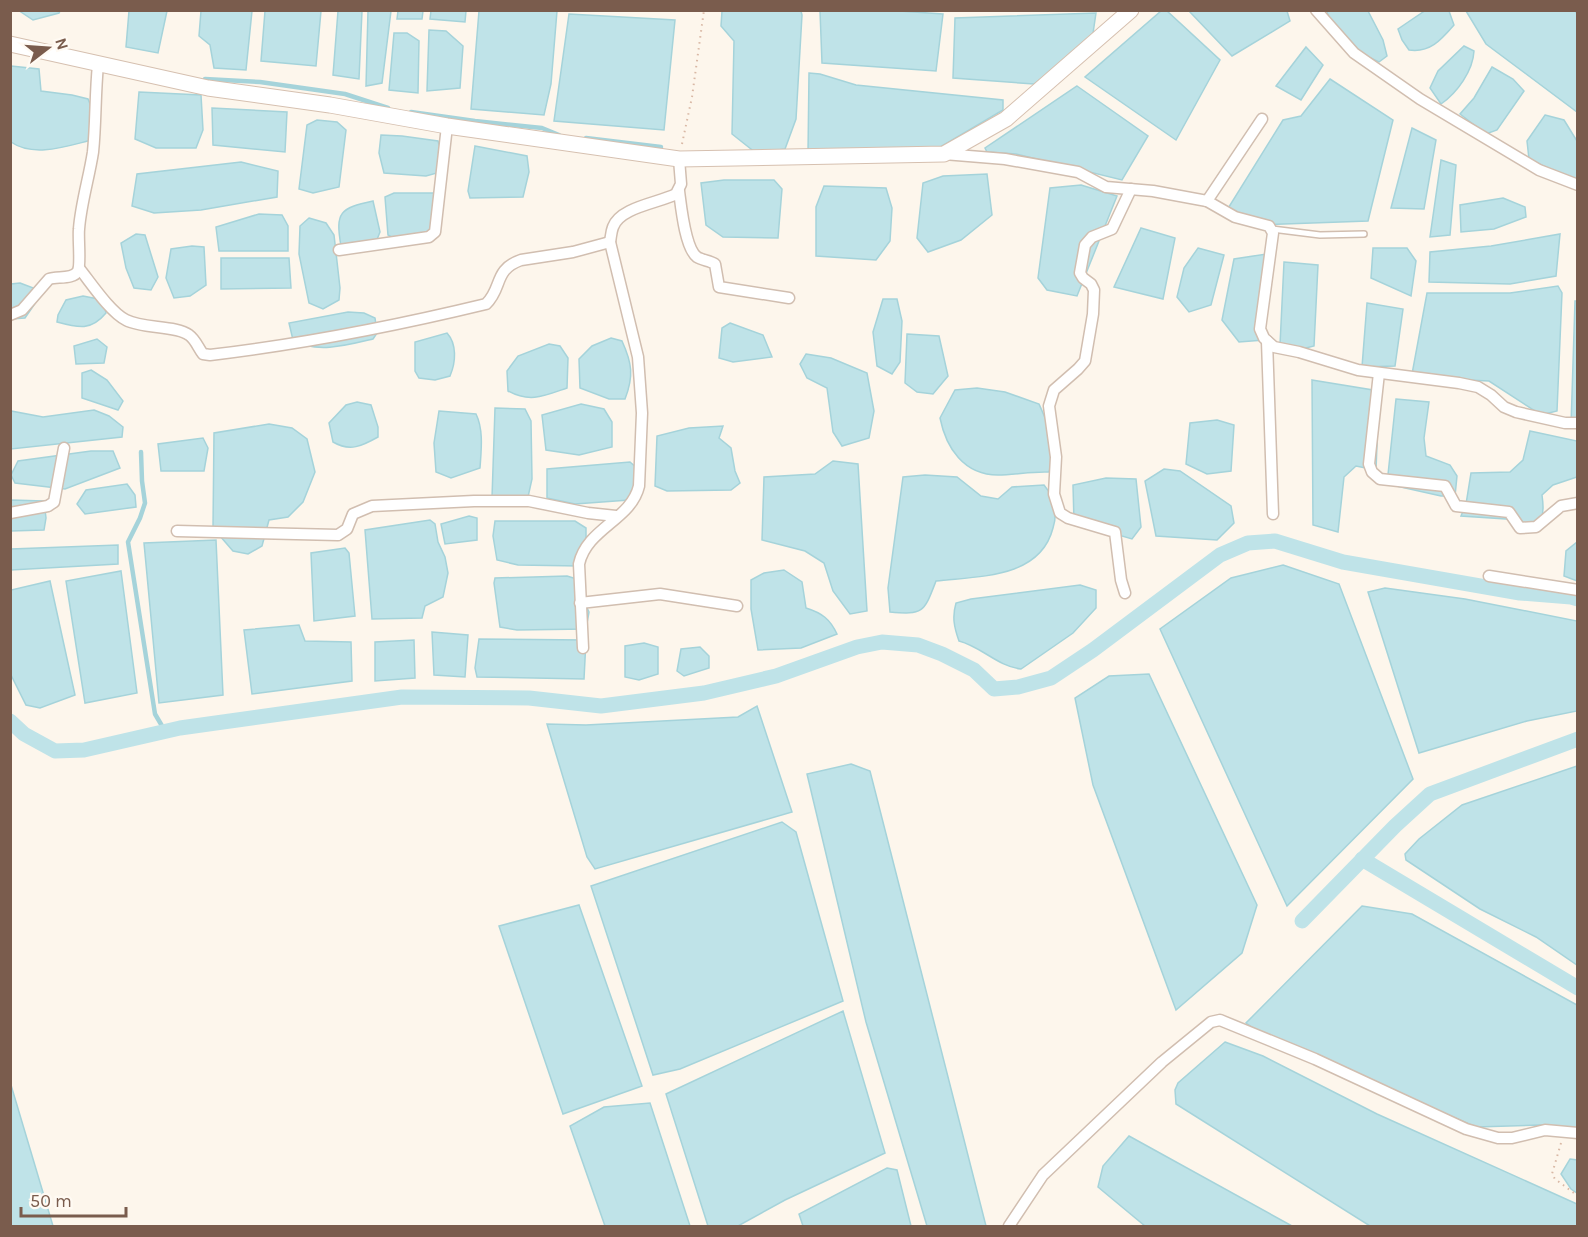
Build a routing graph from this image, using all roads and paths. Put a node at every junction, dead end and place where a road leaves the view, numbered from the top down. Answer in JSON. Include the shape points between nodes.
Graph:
{"nodes":[{"id":1,"x":704,"y":10,"type":"edge"},
{"id":2,"x":1131,"y":10,"type":"edge"},
{"id":3,"x":1316,"y":10,"type":"edge"},
{"id":4,"x":10,"y":44,"type":"edge"},
{"id":5,"x":98,"y":65,"type":"junction"},
{"id":6,"x":1263,"y":119,"type":"dead end"},
{"id":7,"x":447,"y":126,"type":"junction"},
{"id":8,"x":944,"y":154,"type":"junction"},
{"id":9,"x":679,"y":159,"type":"junction"},
{"id":10,"x":1578,"y":184,"type":"edge"},
{"id":11,"x":1131,"y":189,"type":"junction"},
{"id":12,"x":679,"y":191,"type":"junction"},
{"id":13,"x":1207,"y":201,"type":"junction"},
{"id":14,"x":1272,"y":229,"type":"junction"},
{"id":15,"x":1364,"y":234,"type":"dead end"},
{"id":16,"x":610,"y":242,"type":"junction"},
{"id":17,"x":339,"y":250,"type":"dead end"},
{"id":18,"x":80,"y":268,"type":"junction"},
{"id":19,"x":789,"y":298,"type":"dead end"},
{"id":20,"x":10,"y":315,"type":"edge"},
{"id":21,"x":1267,"y":341,"type":"junction"},
{"id":22,"x":1379,"y":373,"type":"junction"},
{"id":23,"x":1578,"y":423,"type":"edge"},
{"id":24,"x":64,"y":448,"type":"dead end"},
{"id":25,"x":1578,"y":503,"type":"edge"},
{"id":26,"x":10,"y":513,"type":"edge"},
{"id":27,"x":1273,"y":514,"type":"dead end"},
{"id":28,"x":616,"y":516,"type":"junction"},
{"id":29,"x":177,"y":531,"type":"dead end"},
{"id":30,"x":1489,"y":576,"type":"dead end"},
{"id":31,"x":1578,"y":590,"type":"edge"},
{"id":32,"x":1125,"y":593,"type":"dead end"},
{"id":33,"x":580,"y":603,"type":"junction"},
{"id":34,"x":737,"y":606,"type":"dead end"},
{"id":35,"x":583,"y":648,"type":"dead end"},
{"id":36,"x":1565,"y":1132,"type":"junction"},
{"id":37,"x":1578,"y":1133,"type":"edge"},
{"id":38,"x":1578,"y":1196,"type":"edge"},
{"id":39,"x":1009,"y":1227,"type":"edge"}],
"edges":[{"from":1,"to":9,"type":"path"},
{"from":2,"to":8,"type":"street","via":[[1006,119]]},
{"from":3,"to":10,"type":"street","via":[[1354,53],[1420,99],[1539,170]]},
{"from":4,"to":5,"type":"street"},
{"from":5,"to":7,"type":"street","via":[[208,88]]},
{"from":5,"to":18,"type":"street","via":[[93,148],[77,244]]},
{"from":6,"to":13,"type":"street"},
{"from":7,"to":9,"type":"street"},
{"from":7,"to":17,"type":"street","via":[[435,232],[429,237]]},
{"from":8,"to":9,"type":"street"},
{"from":8,"to":11,"type":"street","via":[[1071,170],[1106,187]]},
{"from":9,"to":12,"type":"street"},
{"from":11,"to":13,"type":"street"},
{"from":11,"to":32,"type":"street","via":[[1112,230],[1092,237],[1085,245],[1080,273],[1094,290],[1085,360],[1054,390],[1049,406],[1057,507],[1068,518],[1115,532]]},
{"from":12,"to":16,"type":"street","via":[[623,216],[613,226]]},
{"from":12,"to":19,"type":"street","via":[[692,251],[715,264],[719,286]]},
{"from":13,"to":14,"type":"street","via":[[1235,217]]},
{"from":14,"to":15,"type":"lane","via":[[1320,235]]},
{"from":14,"to":21,"type":"street","via":[[1260,325]]},
{"from":16,"to":18,"type":"street","via":[[513,262],[501,273],[486,304],[404,324],[210,355],[203,354],[184,332],[125,320]]},
{"from":16,"to":28,"type":"street","via":[[638,357],[642,413],[639,486],[636,497]]},
{"from":18,"to":20,"type":"street","via":[[70,277],[49,279],[22,310]]},
{"from":21,"to":22,"type":"street","via":[[1274,347]]},
{"from":21,"to":27,"type":"street"},
{"from":22,"to":23,"type":"street","via":[[1478,387],[1516,412]]},
{"from":22,"to":25,"type":"street","via":[[1369,465],[1380,479],[1444,486],[1456,506],[1509,512],[1523,528],[1536,527],[1561,506]]},
{"from":24,"to":26,"type":"street","via":[[54,502]]},
{"from":28,"to":29,"type":"street","via":[[529,501],[474,501],[372,506],[353,514],[347,529],[338,535]]},
{"from":28,"to":33,"type":"street","via":[[583,548],[579,564]]},
{"from":30,"to":31,"type":"street"},
{"from":33,"to":34,"type":"street","via":[[660,594]]},
{"from":33,"to":35,"type":"street"},
{"from":36,"to":37,"type":"street"},
{"from":36,"to":38,"type":"path","via":[[1552,1174]]},
{"from":36,"to":39,"type":"street","via":[[1545,1130],[1512,1138],[1466,1129],[1220,1020],[1210,1022],[1162,1062],[1043,1175]]}]}
